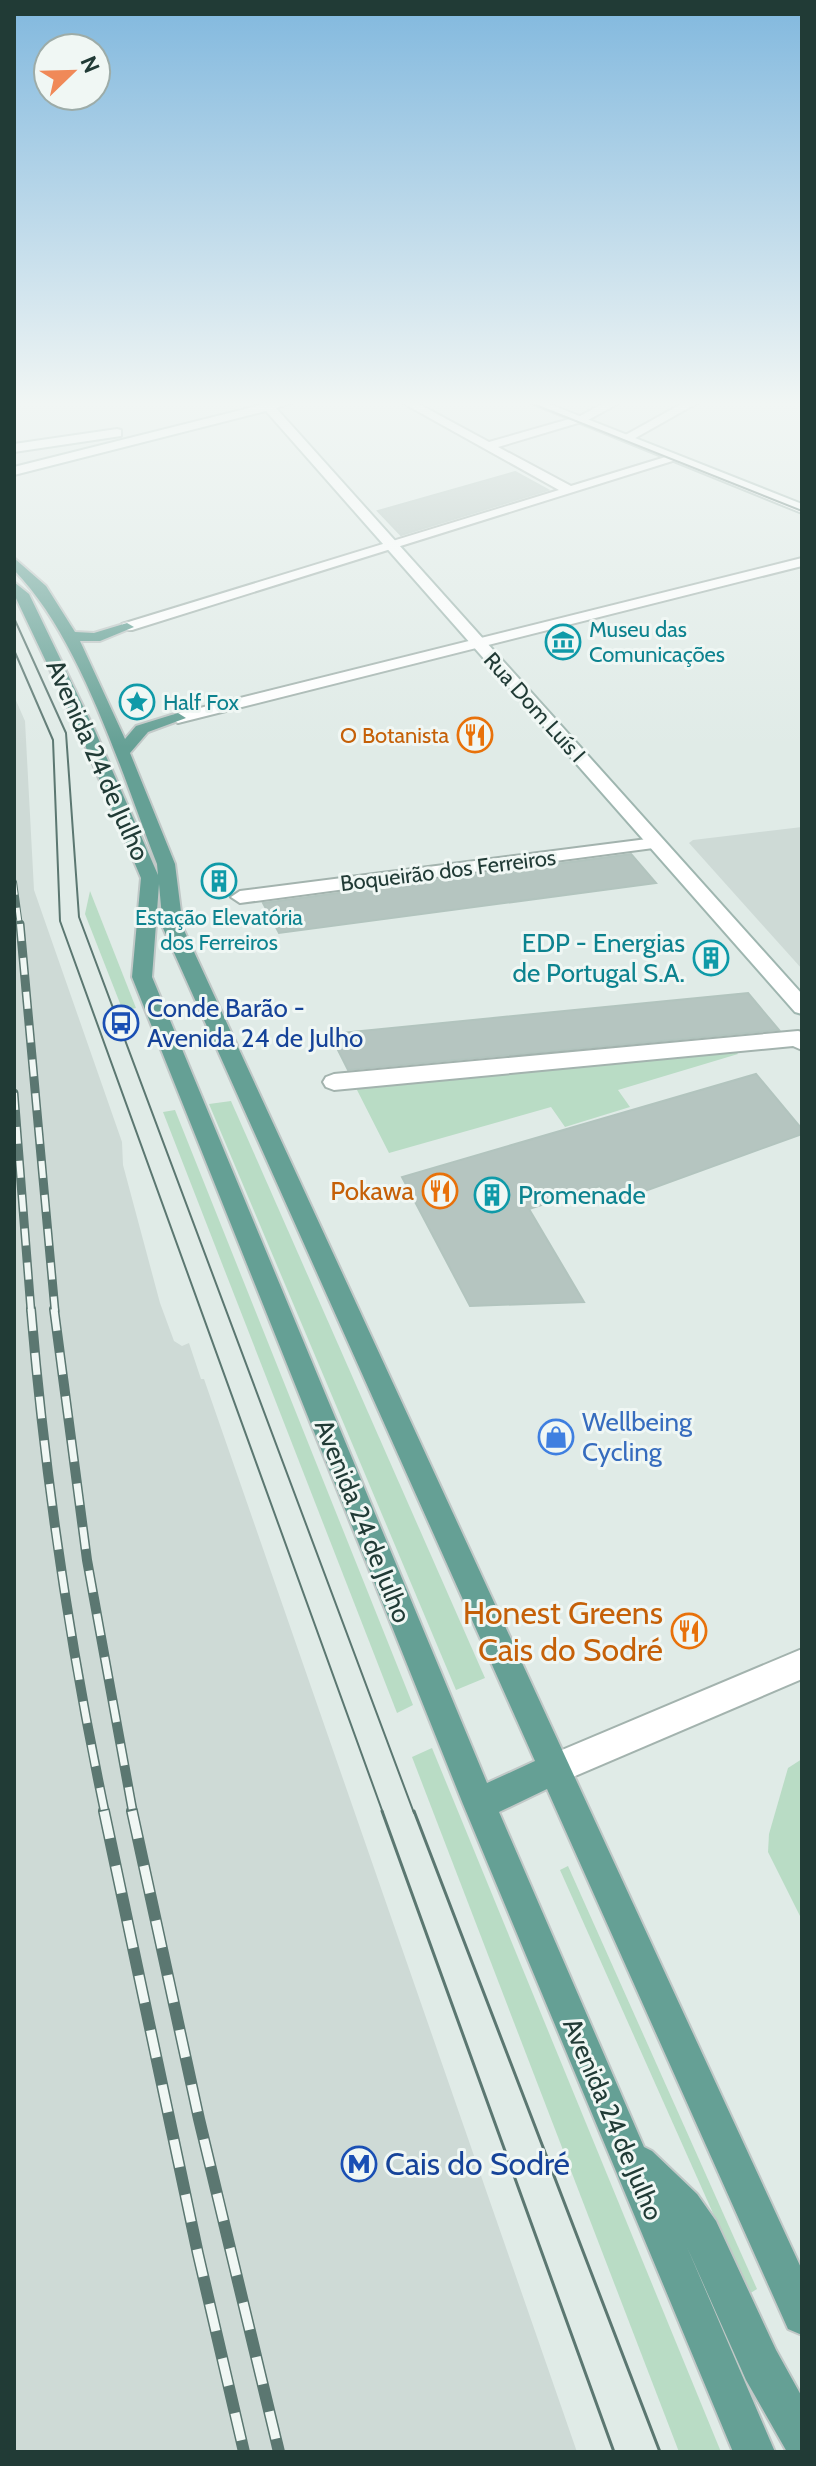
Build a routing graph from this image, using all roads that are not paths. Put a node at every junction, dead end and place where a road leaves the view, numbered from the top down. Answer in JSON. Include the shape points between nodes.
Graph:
{"nodes":[{"id":1,"x":366,"y":517,"type":"edge"},
{"id":2,"x":486,"y":517,"type":"edge"},
{"id":3,"x":392,"y":546,"type":"junction"},
{"id":4,"x":14,"y":562,"type":"edge"},
{"id":5,"x":802,"y":562,"type":"edge"},
{"id":6,"x":14,"y":586,"type":"edge"},
{"id":7,"x":127,"y":627,"type":"joint"},
{"id":8,"x":70,"y":636,"type":"junction"},
{"id":9,"x":478,"y":643,"type":"junction"},
{"id":10,"x":178,"y":718,"type":"joint"},
{"id":11,"x":122,"y":752,"type":"junction"},
{"id":12,"x":655,"y":843,"type":"junction"},
{"id":13,"x":240,"y":897,"type":"dead end"},
{"id":14,"x":802,"y":1007,"type":"edge"},
{"id":15,"x":802,"y":1043,"type":"edge"},
{"id":16,"x":334,"y":1082,"type":"dead end"},
{"id":17,"x":802,"y":1664,"type":"edge"},
{"id":18,"x":554,"y":1769,"type":"junction"},
{"id":19,"x":479,"y":1804,"type":"junction"},
{"id":20,"x":623,"y":2143,"type":"junction"},
{"id":21,"x":802,"y":2315,"type":"edge"},
{"id":22,"x":802,"y":2438,"type":"edge"},
{"id":23,"x":754,"y":2452,"type":"edge"}],
"edges":[{"from":1,"to":3,"type":"street","name":"Rua Dom Luís I"},
{"from":2,"to":3,"type":"street"},
{"from":3,"to":7,"type":"street"},
{"from":3,"to":9,"type":"street","name":"Rua Dom Luís I"},
{"from":4,"to":8,"type":"main road","name":"Avenida 24 de Julho","via":[[41,589]]},
{"from":5,"to":9,"type":"street"},
{"from":6,"to":19,"type":"main road","name":"Avenida 24 de Julho","via":[[87,731],[150,878],[142,977]]},
{"from":7,"to":8,"type":"main road","via":[[95,638]]},
{"from":8,"to":11,"type":"main road","name":"Avenida 24 de Julho"},
{"from":9,"to":10,"type":"street"},
{"from":9,"to":12,"type":"street","name":"Rua Dom Luís I"},
{"from":10,"to":11,"type":"main road","via":[[142,729]]},
{"from":11,"to":18,"type":"main road","name":"Avenida 24 de Julho","via":[[166,864],[173,928]]},
{"from":12,"to":13,"type":"street","name":"Boqueirão dos Ferreiros"},
{"from":12,"to":14,"type":"street","name":"Rua Dom Luís I"},
{"from":15,"to":16,"type":"street","via":[[798,1038]]},
{"from":17,"to":18,"type":"street"},
{"from":18,"to":19,"type":"main road"},
{"from":18,"to":21,"type":"main road","name":"Avenida 24 de Julho"},
{"from":19,"to":20,"type":"main road","name":"Avenida 24 de Julho"},
{"from":20,"to":22,"type":"main road","via":[[702,2235],[761,2365]]},
{"from":20,"to":23,"type":"main road","name":"Avenida 24 de Julho"}]}
